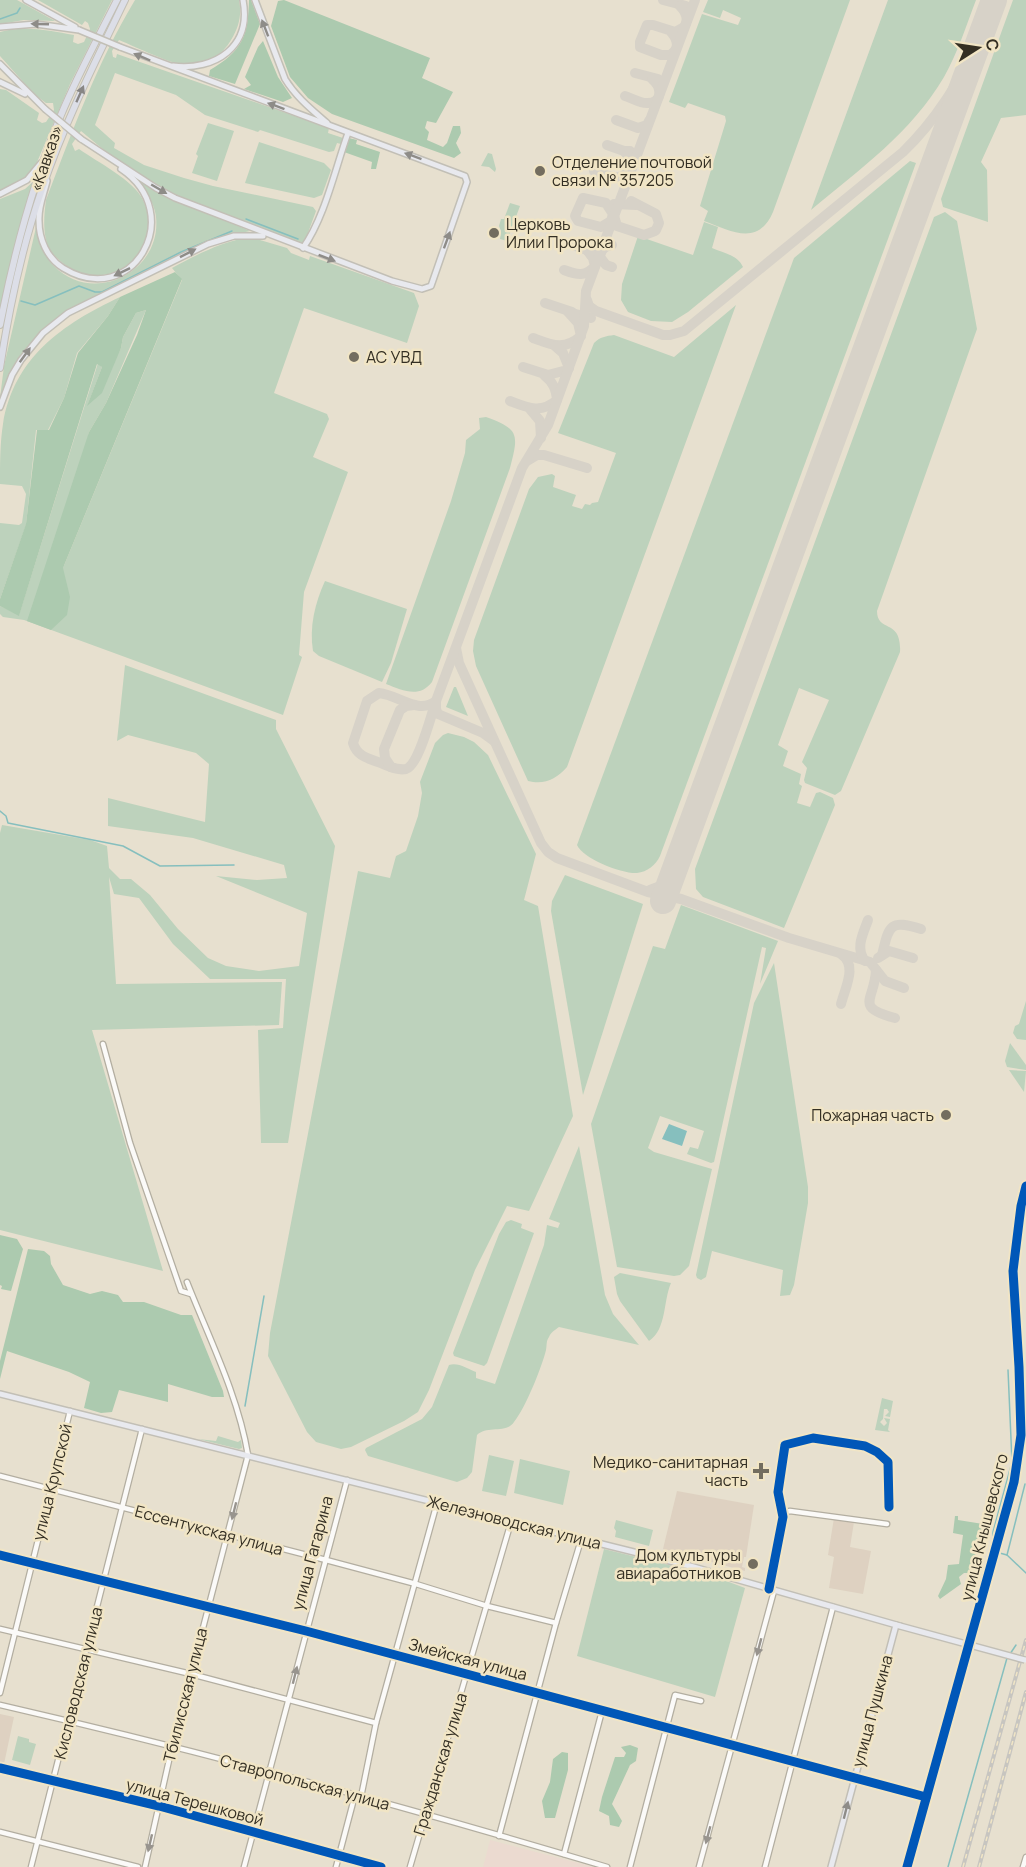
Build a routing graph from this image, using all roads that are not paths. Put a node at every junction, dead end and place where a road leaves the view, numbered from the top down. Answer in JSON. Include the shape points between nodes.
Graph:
{"nodes":[{"id":1,"x":26,"y":0,"type":"edge"},
{"id":2,"x":117,"y":0,"type":"edge"},
{"id":3,"x":126,"y":0,"type":"edge"},
{"id":4,"x":243,"y":0,"type":"edge"},
{"id":5,"x":255,"y":0,"type":"edge"},
{"id":6,"x":0,"y":27,"type":"edge"},
{"id":7,"x":79,"y":30,"type":"junction"},
{"id":8,"x":0,"y":64,"type":"edge"},
{"id":9,"x":165,"y":65,"type":"junction"},
{"id":10,"x":0,"y":82,"type":"edge"},
{"id":11,"x":45,"y":109,"type":"junction"},
{"id":12,"x":331,"y":126,"type":"junction"},
{"id":13,"x":348,"y":133,"type":"junction"},
{"id":14,"x":92,"y":146,"type":"junction"},
{"id":15,"x":46,"y":153,"type":"junction"},
{"id":16,"x":50,"y":170,"type":"junction"},
{"id":17,"x":0,"y":194,"type":"edge"},
{"id":18,"x":272,"y":237,"type":"junction"},
{"id":19,"x":303,"y":248,"type":"junction"},
{"id":20,"x":0,"y":324,"type":"edge"},
{"id":21,"x":0,"y":368,"type":"edge"},
{"id":22,"x":0,"y":407,"type":"edge"},
{"id":23,"x":104,"y":1044,"type":"dead end"},
{"id":24,"x":1026,"y":1186,"type":"edge"},
{"id":25,"x":187,"y":1282,"type":"dead end"},
{"id":26,"x":191,"y":1294,"type":"junction"},
{"id":27,"x":0,"y":1394,"type":"edge"},
{"id":28,"x":70,"y":1411,"type":"junction"},
{"id":29,"x":142,"y":1429,"type":"junction"},
{"id":30,"x":248,"y":1455,"type":"junction"},
{"id":31,"x":0,"y":1476,"type":"edge"},
{"id":32,"x":347,"y":1480,"type":"junction"},
{"id":33,"x":51,"y":1489,"type":"junction"},
{"id":34,"x":437,"y":1503,"type":"junction"},
{"id":35,"x":122,"y":1507,"type":"junction"},
{"id":36,"x":889,"y":1507,"type":"dead end"},
{"id":37,"x":782,"y":1512,"type":"junction"},
{"id":38,"x":512,"y":1522,"type":"junction"},
{"id":39,"x":887,"y":1524,"type":"dead end"},
{"id":40,"x":228,"y":1535,"type":"junction"},
{"id":41,"x":581,"y":1540,"type":"junction"},
{"id":42,"x":0,"y":1555,"type":"edge"},
{"id":43,"x":326,"y":1560,"type":"junction"},
{"id":44,"x":32,"y":1563,"type":"junction"},
{"id":45,"x":104,"y":1580,"type":"junction"},
{"id":46,"x":416,"y":1584,"type":"junction"},
{"id":47,"x":772,"y":1590,"type":"junction"},
{"id":48,"x":487,"y":1606,"type":"junction"},
{"id":49,"x":833,"y":1607,"type":"junction"},
{"id":50,"x":208,"y":1608,"type":"junction"},
{"id":51,"x":556,"y":1623,"type":"junction"},
{"id":52,"x":898,"y":1626,"type":"junction"},
{"id":53,"x":0,"y":1629,"type":"edge"},
{"id":54,"x":306,"y":1631,"type":"junction"},
{"id":55,"x":15,"y":1632,"type":"junction"},
{"id":56,"x":86,"y":1649,"type":"junction"},
{"id":57,"x":396,"y":1655,"type":"junction"},
{"id":58,"x":1025,"y":1660,"type":"edge"},
{"id":59,"x":191,"y":1674,"type":"junction"},
{"id":60,"x":466,"y":1675,"type":"junction"},
{"id":61,"x":0,"y":1693,"type":"edge"},
{"id":62,"x":538,"y":1694,"type":"junction"},
{"id":63,"x":289,"y":1701,"type":"junction"},
{"id":64,"x":701,"y":1701,"type":"dead end"},
{"id":65,"x":0,"y":1705,"type":"edge"},
{"id":66,"x":602,"y":1711,"type":"junction"},
{"id":67,"x":68,"y":1721,"type":"junction"},
{"id":68,"x":376,"y":1723,"type":"junction"},
{"id":69,"x":665,"y":1728,"type":"junction"},
{"id":70,"x":732,"y":1746,"type":"junction"},
{"id":71,"x":172,"y":1747,"type":"junction"},
{"id":72,"x":792,"y":1762,"type":"junction"},
{"id":73,"x":0,"y":1768,"type":"edge"},
{"id":74,"x":269,"y":1772,"type":"junction"},
{"id":75,"x":854,"y":1779,"type":"junction"},
{"id":76,"x":53,"y":1780,"type":"junction"},
{"id":77,"x":358,"y":1796,"type":"junction"},
{"id":78,"x":926,"y":1797,"type":"junction"},
{"id":79,"x":159,"y":1806,"type":"junction"},
{"id":80,"x":425,"y":1815,"type":"junction"},
{"id":81,"x":0,"y":1832,"type":"edge"},
{"id":82,"x":254,"y":1833,"type":"junction"},
{"id":83,"x":499,"y":1836,"type":"junction"},
{"id":84,"x":37,"y":1841,"type":"junction"},
{"id":85,"x":564,"y":1854,"type":"junction"},
{"id":86,"x":339,"y":1856,"type":"junction"},
{"id":87,"x":1026,"y":1857,"type":"edge"},
{"id":88,"x":31,"y":1867,"type":"edge"},
{"id":89,"x":138,"y":1867,"type":"edge"},
{"id":90,"x":145,"y":1867,"type":"edge"},
{"id":91,"x":244,"y":1867,"type":"edge"},
{"id":92,"x":336,"y":1867,"type":"edge"},
{"id":93,"x":381,"y":1867,"type":"edge"},
{"id":94,"x":410,"y":1867,"type":"edge"},
{"id":95,"x":607,"y":1867,"type":"edge"},
{"id":96,"x":630,"y":1867,"type":"edge"},
{"id":97,"x":699,"y":1867,"type":"edge"},
{"id":98,"x":765,"y":1867,"type":"edge"},
{"id":99,"x":831,"y":1867,"type":"edge"},
{"id":100,"x":907,"y":1867,"type":"edge"},
{"id":101,"x":1023,"y":1867,"type":"edge"}],
"edges":[{"from":1,"to":7,"type":"main road"},
{"from":2,"to":15,"type":"highway","name":"«Кавказ»"},
{"from":16,"to":3,"type":"highway","name":"«Кавказ»","one_way":true,"via":[[71,115]]},
{"from":4,"to":9,"type":"main road","via":[[240,34],[220,58],[192,68]]},
{"from":12,"to":5,"type":"main road","one_way":true,"via":[[291,90]]},
{"from":7,"to":6,"type":"main road","one_way":true,"via":[[36,24]]},
{"from":9,"to":7,"type":"main road","one_way":true,"bridge":true},
{"from":8,"to":11,"type":"main road"},
{"from":12,"to":9,"type":"main road","one_way":true},
{"from":10,"to":11,"type":"main road"},
{"from":11,"to":14,"type":"main road","bridge":true},
{"from":12,"to":13,"type":"main road"},
{"from":13,"to":19,"type":"main road","via":[[323,207]]},
{"from":19,"to":13,"type":"main road","one_way":true,"via":[[422,290],[431,286],[467,178]]},
{"from":14,"to":16,"type":"main road","one_way":true,"via":[[135,181],[150,208],[148,242],[140,259],[123,272],[89,279],[52,260],[39,223]]},
{"from":14,"to":18,"type":"main road","one_way":true,"via":[[175,198]]},
{"from":15,"to":17,"type":"main road","via":[[34,174]]},
{"from":15,"to":20,"type":"highway","name":"«Кавказ»"},
{"from":16,"to":21,"type":"highway","name":"«Кавказ»","via":[[20,264]]},
{"from":18,"to":19,"type":"main road"},
{"from":22,"to":18,"type":"main road","one_way":true,"via":[[21,360],[43,333],[68,313],[207,244],[245,235]]},
{"from":23,"to":26,"type":"street","via":[[130,1143],[181,1291]]},
{"from":24,"to":78,"type":"street","name":"улица Кнышевского","via":[[1013,1271],[1021,1435],[1014,1482]]},
{"from":25,"to":26,"type":"street"},
{"from":26,"to":30,"type":"street","via":[[231,1395]]},
{"from":27,"to":28,"type":"main road","name":"Железноводская улица"},
{"from":28,"to":29,"type":"main road","name":"Железноводская улица"},
{"from":28,"to":33,"type":"street","name":"улица Крупской"},
{"from":29,"to":30,"type":"main road","name":"Железноводская улица"},
{"from":29,"to":35,"type":"street","name":"Кисловодская улица"},
{"from":30,"to":32,"type":"main road","name":"Железноводская улица"},
{"from":30,"to":40,"type":"street","name":"Тбилисская улица","one_way":true},
{"from":31,"to":33,"type":"street","name":"Ессентукская улица"},
{"from":32,"to":34,"type":"main road","name":"Железноводская улица"},
{"from":32,"to":43,"type":"street","name":"улица Гагарина"},
{"from":33,"to":35,"type":"street","name":"Ессентукская улица"},
{"from":33,"to":44,"type":"street","name":"улица Крупской"},
{"from":34,"to":38,"type":"main road","name":"Железноводская улица"},
{"from":34,"to":46,"type":"street"},
{"from":35,"to":40,"type":"street","name":"Ессентукская улица"},
{"from":35,"to":45,"type":"street","name":"Кисловодская улица"},
{"from":36,"to":37,"type":"street","via":[[888,1462],[877,1452],[865,1446],[813,1438],[785,1445],[778,1492]]},
{"from":37,"to":39,"type":"street"},
{"from":37,"to":47,"type":"street"},
{"from":38,"to":41,"type":"main road","name":"Железноводская улица"},
{"from":38,"to":48,"type":"street","name":"Гражданская улица"},
{"from":40,"to":43,"type":"street","name":"Ессентукская улица"},
{"from":40,"to":50,"type":"street","name":"Тбилисская улица"},
{"from":41,"to":47,"type":"main road","name":"Железноводская улица"},
{"from":41,"to":51,"type":"street"},
{"from":42,"to":44,"type":"street","name":"Змейская улица"},
{"from":43,"to":46,"type":"street","name":"Ессентукская улица"},
{"from":43,"to":54,"type":"street","name":"улица Гагарина"},
{"from":44,"to":45,"type":"street","name":"Змейская улица"},
{"from":44,"to":55,"type":"street","name":"улица Крупской"},
{"from":45,"to":50,"type":"street","name":"Змейская улица"},
{"from":45,"to":56,"type":"street","name":"Кисловодская улица"},
{"from":46,"to":48,"type":"street","name":"Ессентукская улица"},
{"from":46,"to":57,"type":"street"},
{"from":47,"to":49,"type":"main road","name":"Железноводская улица"},
{"from":47,"to":70,"type":"street","one_way":true},
{"from":48,"to":51,"type":"street","name":"Ессентукская улица"},
{"from":48,"to":60,"type":"street","name":"Гражданская улица"},
{"from":49,"to":52,"type":"main road","name":"Железноводская улица"},
{"from":49,"to":72,"type":"street"},
{"from":50,"to":54,"type":"street","name":"Змейская улица"},
{"from":50,"to":59,"type":"street","name":"Тбилисская улица"},
{"from":51,"to":62,"type":"street"},
{"from":52,"to":58,"type":"main road","name":"Железноводская улица","bridge":true},
{"from":52,"to":75,"type":"main road","name":"улица Пушкина"},
{"from":53,"to":55,"type":"street"},
{"from":54,"to":57,"type":"street","name":"Змейская улица"},
{"from":63,"to":54,"type":"street","name":"улица Гагарина","one_way":true},
{"from":55,"to":56,"type":"street"},
{"from":55,"to":61,"type":"street","name":"улица Крупской"},
{"from":56,"to":59,"type":"street"},
{"from":56,"to":67,"type":"street","name":"Кисловодская улица"},
{"from":57,"to":60,"type":"street","name":"Змейская улица"},
{"from":57,"to":68,"type":"street"},
{"from":59,"to":63,"type":"street"},
{"from":59,"to":71,"type":"street","name":"Тбилисская улица"},
{"from":60,"to":62,"type":"street","name":"Змейская улица"},
{"from":60,"to":80,"type":"street","name":"Гражданская улица"},
{"from":62,"to":66,"type":"street","name":"Змейская улица"},
{"from":62,"to":83,"type":"street"},
{"from":63,"to":68,"type":"street"},
{"from":63,"to":74,"type":"street","name":"улица Гагарина"},
{"from":64,"to":69,"type":"street","via":[[675,1695]]},
{"from":65,"to":67,"type":"street","name":"Ставропольская улица"},
{"from":66,"to":69,"type":"street","name":"Змейская улица"},
{"from":66,"to":85,"type":"street"},
{"from":67,"to":71,"type":"street","name":"Ставропольская улица"},
{"from":67,"to":76,"type":"street","name":"Кисловодская улица"},
{"from":68,"to":77,"type":"street"},
{"from":69,"to":70,"type":"street","name":"Змейская улица"},
{"from":69,"to":96,"type":"street"},
{"from":70,"to":72,"type":"street","name":"Змейская улица"},
{"from":70,"to":97,"type":"street","one_way":true},
{"from":71,"to":74,"type":"street","name":"Ставропольская улица"},
{"from":71,"to":79,"type":"street","name":"Тбилисская улица"},
{"from":72,"to":75,"type":"street","name":"Змейская улица"},
{"from":72,"to":98,"type":"street"},
{"from":73,"to":76,"type":"street","name":"улица Терешковой"},
{"from":74,"to":77,"type":"street","name":"Ставропольская улица"},
{"from":74,"to":82,"type":"street","name":"улица Гагарина"},
{"from":75,"to":78,"type":"street","name":"Змейская улица"},
{"from":99,"to":75,"type":"main road","name":"улица Пушкина","one_way":true},
{"from":76,"to":79,"type":"street","name":"улица Терешковой"},
{"from":76,"to":84,"type":"street","name":"Кисловодская улица"},
{"from":77,"to":80,"type":"street","name":"Ставропольская улица"},
{"from":77,"to":86,"type":"street"},
{"from":78,"to":100,"type":"street","name":"улица Кнышевского"},
{"from":79,"to":82,"type":"street","name":"улица Терешковой"},
{"from":79,"to":90,"type":"street","name":"Тбилисская улица","one_way":true},
{"from":80,"to":83,"type":"street","name":"Ставропольская улица"},
{"from":80,"to":94,"type":"street","name":"Гражданская улица"},
{"from":81,"to":84,"type":"street"},
{"from":82,"to":86,"type":"street","name":"улица Терешковой"},
{"from":82,"to":91,"type":"street","name":"улица Гагарина"},
{"from":83,"to":85,"type":"street","name":"Ставропольская улица"},
{"from":84,"to":88,"type":"street","name":"Кисловодская улица"},
{"from":84,"to":89,"type":"street"},
{"from":85,"to":95,"type":"street","name":"Ставропольская улица"},
{"from":86,"to":92,"type":"street"},
{"from":86,"to":93,"type":"street","name":"улица Терешковой"},
{"from":87,"to":101,"type":"street"}]}
